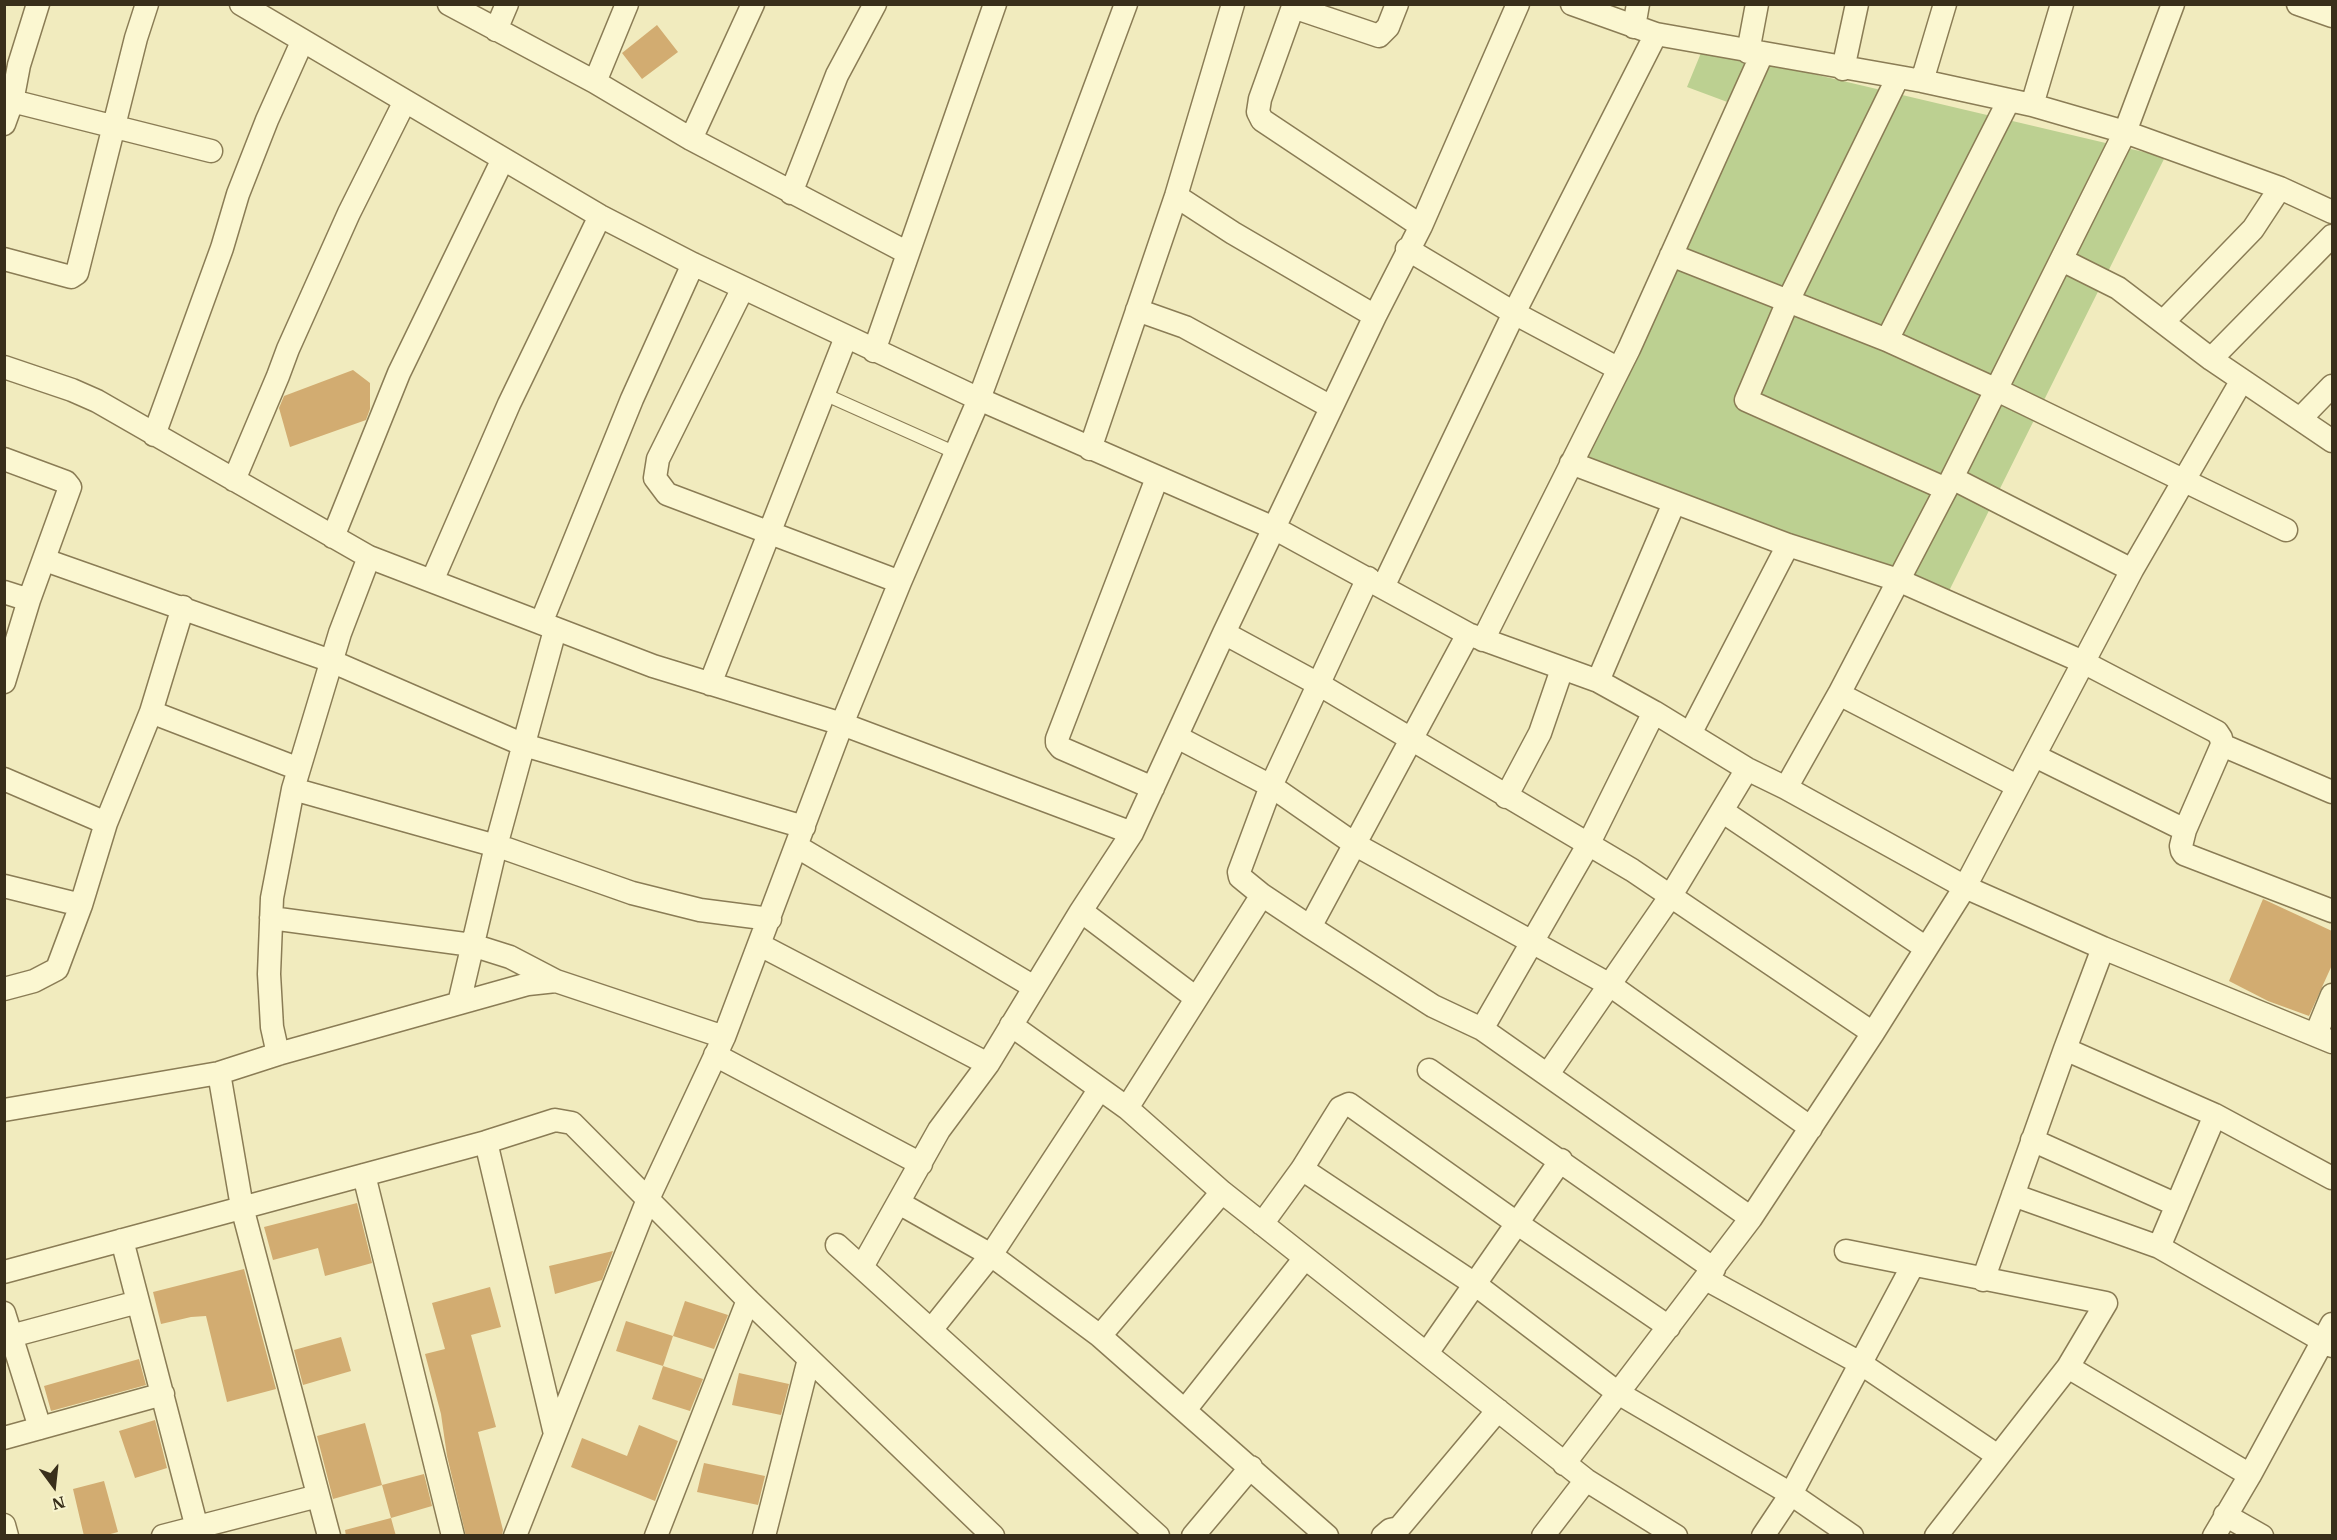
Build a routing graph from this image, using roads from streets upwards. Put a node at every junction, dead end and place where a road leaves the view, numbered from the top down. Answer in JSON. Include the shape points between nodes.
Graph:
{"nodes":[{"id":1,"x":38,"y":4,"type":"edge"},
{"id":2,"x":147,"y":4,"type":"edge"},
{"id":3,"x":448,"y":4,"type":"edge"},
{"id":4,"x":507,"y":4,"type":"edge"},
{"id":5,"x":627,"y":4,"type":"edge"},
{"id":6,"x":753,"y":4,"type":"edge"},
{"id":7,"x":875,"y":4,"type":"edge"},
{"id":8,"x":995,"y":4,"type":"edge"},
{"id":9,"x":1126,"y":4,"type":"edge"},
{"id":10,"x":1233,"y":4,"type":"edge"},
{"id":11,"x":1397,"y":4,"type":"edge"},
{"id":12,"x":1518,"y":4,"type":"edge"},
{"id":13,"x":1572,"y":4,"type":"edge"},
{"id":14,"x":1756,"y":4,"type":"edge"},
{"id":15,"x":1857,"y":4,"type":"edge"},
{"id":16,"x":1945,"y":4,"type":"edge"},
{"id":17,"x":2062,"y":4,"type":"edge"},
{"id":18,"x":2173,"y":4,"type":"edge"},
{"id":19,"x":2298,"y":4,"type":"edge"},
{"id":20,"x":241,"y":5,"type":"edge"},
{"id":21,"x":1294,"y":6,"type":"edge"},
{"id":22,"x":1636,"y":16,"type":"edge"},
{"id":23,"x":2332,"y":16,"type":"edge"},
{"id":24,"x":496,"y":30,"type":"junction"},
{"id":25,"x":1656,"y":34,"type":"junction"},
{"id":26,"x":302,"y":42,"type":"junction"},
{"id":27,"x":1755,"y":53,"type":"junction"},
{"id":28,"x":1843,"y":69,"type":"junction"},
{"id":29,"x":1898,"y":77,"type":"junction"},
{"id":30,"x":1922,"y":81,"type":"junction"},
{"id":31,"x":595,"y":82,"type":"junction"},
{"id":32,"x":8,"y":100,"type":"edge"},
{"id":33,"x":2009,"y":100,"type":"junction"},
{"id":34,"x":405,"y":101,"type":"junction"},
{"id":35,"x":2031,"y":105,"type":"junction"},
{"id":36,"x":4,"y":124,"type":"edge"},
{"id":37,"x":114,"y":128,"type":"junction"},
{"id":38,"x":2125,"y":132,"type":"junction"},
{"id":39,"x":690,"y":139,"type":"junction"},
{"id":40,"x":211,"y":151,"type":"dead end"},
{"id":41,"x":503,"y":159,"type":"junction"},
{"id":42,"x":2280,"y":188,"type":"junction"},
{"id":43,"x":791,"y":193,"type":"junction"},
{"id":44,"x":1176,"y":196,"type":"junction"},
{"id":45,"x":2332,"y":212,"type":"edge"},
{"id":46,"x":600,"y":216,"type":"junction"},
{"id":47,"x":1421,"y":226,"type":"junction"},
{"id":48,"x":2332,"y":236,"type":"edge"},
{"id":49,"x":1407,"y":249,"type":"junction"},
{"id":50,"x":908,"y":253,"type":"junction"},
{"id":51,"x":1671,"y":255,"type":"junction"},
{"id":52,"x":4,"y":259,"type":"edge"},
{"id":53,"x":2062,"y":260,"type":"junction"},
{"id":54,"x":693,"y":264,"type":"junction"},
{"id":55,"x":743,"y":288,"type":"junction"},
{"id":56,"x":1788,"y":301,"type":"junction"},
{"id":57,"x":1137,"y":310,"type":"junction"},
{"id":58,"x":1514,"y":314,"type":"junction"},
{"id":59,"x":1375,"y":316,"type":"junction"},
{"id":60,"x":2163,"y":322,"type":"junction"},
{"id":61,"x":846,"y":337,"type":"junction"},
{"id":62,"x":1887,"y":340,"type":"junction"},
{"id":63,"x":874,"y":351,"type":"junction"},
{"id":64,"x":2211,"y":359,"type":"junction"},
{"id":65,"x":4,"y":367,"type":"edge"},
{"id":66,"x":1619,"y":369,"type":"junction"},
{"id":67,"x":2242,"y":380,"type":"junction"},
{"id":68,"x":2332,"y":386,"type":"edge"},
{"id":69,"x":1997,"y":390,"type":"junction"},
{"id":70,"x":979,"y":399,"type":"junction"},
{"id":71,"x":1332,"y":407,"type":"junction"},
{"id":72,"x":2300,"y":419,"type":"junction"},
{"id":73,"x":154,"y":435,"type":"junction"},
{"id":74,"x":2332,"y":441,"type":"edge"},
{"id":75,"x":1090,"y":449,"type":"junction"},
{"id":76,"x":4,"y":459,"type":"edge"},
{"id":77,"x":1571,"y":462,"type":"junction"},
{"id":78,"x":1157,"y":478,"type":"junction"},
{"id":79,"x":234,"y":480,"type":"junction"},
{"id":80,"x":2184,"y":481,"type":"junction"},
{"id":81,"x":1949,"y":483,"type":"junction"},
{"id":82,"x":1674,"y":503,"type":"junction"},
{"id":83,"x":1274,"y":528,"type":"junction"},
{"id":84,"x":2286,"y":530,"type":"dead end"},
{"id":85,"x":769,"y":534,"type":"junction"},
{"id":86,"x":333,"y":537,"type":"junction"},
{"id":87,"x":1788,"y":546,"type":"junction"},
{"id":88,"x":369,"y":557,"type":"junction"},
{"id":89,"x":45,"y":560,"type":"junction"},
{"id":90,"x":2132,"y":570,"type":"junction"},
{"id":91,"x":1898,"y":580,"type":"junction"},
{"id":92,"x":432,"y":581,"type":"junction"},
{"id":93,"x":900,"y":582,"type":"junction"},
{"id":94,"x":1376,"y":583,"type":"junction"},
{"id":95,"x":4,"y":592,"type":"edge"},
{"id":96,"x":29,"y":600,"type":"junction"},
{"id":97,"x":183,"y":607,"type":"junction"},
{"id":98,"x":548,"y":626,"type":"junction"},
{"id":99,"x":1224,"y":633,"type":"junction"},
{"id":100,"x":1476,"y":637,"type":"junction"},
{"id":101,"x":331,"y":661,"type":"junction"},
{"id":102,"x":2083,"y":662,"type":"junction"},
{"id":103,"x":1562,"y":669,"type":"junction"},
{"id":104,"x":1598,"y":681,"type":"junction"},
{"id":105,"x":4,"y":682,"type":"edge"},
{"id":106,"x":710,"y":684,"type":"junction"},
{"id":107,"x":1320,"y":685,"type":"junction"},
{"id":108,"x":1839,"y":694,"type":"junction"},
{"id":109,"x":152,"y":712,"type":"junction"},
{"id":110,"x":1654,"y":712,"type":"junction"},
{"id":111,"x":842,"y":724,"type":"junction"},
{"id":112,"x":1690,"y":734,"type":"junction"},
{"id":113,"x":1177,"y":737,"type":"junction"},
{"id":114,"x":1411,"y":741,"type":"junction"},
{"id":115,"x":524,"y":745,"type":"junction"},
{"id":116,"x":2222,"y":745,"type":"junction"},
{"id":117,"x":2035,"y":756,"type":"junction"},
{"id":118,"x":1747,"y":770,"type":"junction"},
{"id":119,"x":4,"y":779,"type":"edge"},
{"id":120,"x":296,"y":779,"type":"junction"},
{"id":121,"x":1271,"y":786,"type":"junction"},
{"id":122,"x":2017,"y":786,"type":"junction"},
{"id":123,"x":1154,"y":788,"type":"junction"},
{"id":124,"x":1786,"y":788,"type":"junction"},
{"id":125,"x":2332,"y":792,"type":"edge"},
{"id":126,"x":1506,"y":797,"type":"junction"},
{"id":127,"x":1722,"y":811,"type":"junction"},
{"id":128,"x":106,"y":823,"type":"junction"},
{"id":129,"x":2186,"y":830,"type":"junction"},
{"id":130,"x":1132,"y":833,"type":"junction"},
{"id":131,"x":800,"y":837,"type":"junction"},
{"id":132,"x":1588,"y":844,"type":"junction"},
{"id":133,"x":1356,"y":845,"type":"junction"},
{"id":134,"x":496,"y":846,"type":"junction"},
{"id":135,"x":4,"y":886,"type":"edge"},
{"id":136,"x":1965,"y":887,"type":"junction"},
{"id":137,"x":1262,"y":894,"type":"junction"},
{"id":138,"x":1670,"y":897,"type":"junction"},
{"id":139,"x":81,"y":905,"type":"junction"},
{"id":140,"x":1081,"y":911,"type":"junction"},
{"id":141,"x":2332,"y":911,"type":"edge"},
{"id":142,"x":271,"y":918,"type":"junction"},
{"id":143,"x":770,"y":919,"type":"junction"},
{"id":144,"x":1310,"y":927,"type":"junction"},
{"id":145,"x":1531,"y":942,"type":"junction"},
{"id":146,"x":472,"y":945,"type":"junction"},
{"id":147,"x":760,"y":945,"type":"junction"},
{"id":148,"x":1926,"y":948,"type":"junction"},
{"id":149,"x":2103,"y":948,"type":"junction"},
{"id":150,"x":556,"y":981,"type":"junction"},
{"id":151,"x":1610,"y":985,"type":"junction"},
{"id":152,"x":1034,"y":987,"type":"junction"},
{"id":153,"x":4,"y":989,"type":"edge"},
{"id":154,"x":2332,"y":994,"type":"edge"},
{"id":155,"x":1196,"y":998,"type":"junction"},
{"id":156,"x":459,"y":1003,"type":"junction"},
{"id":157,"x":1011,"y":1025,"type":"junction"},
{"id":158,"x":1482,"y":1029,"type":"junction"},
{"id":159,"x":1873,"y":1033,"type":"junction"},
{"id":160,"x":2324,"y":1038,"type":"edge"},
{"id":161,"x":719,"y":1046,"type":"junction"},
{"id":162,"x":2065,"y":1049,"type":"junction"},
{"id":163,"x":278,"y":1054,"type":"junction"},
{"id":164,"x":988,"y":1064,"type":"junction"},
{"id":165,"x":1429,"y":1070,"type":"dead end"},
{"id":166,"x":219,"y":1073,"type":"junction"},
{"id":167,"x":1548,"y":1074,"type":"junction"},
{"id":168,"x":1099,"y":1090,"type":"junction"},
{"id":169,"x":1127,"y":1108,"type":"junction"},
{"id":170,"x":4,"y":1110,"type":"edge"},
{"id":171,"x":2215,"y":1115,"type":"junction"},
{"id":172,"x":1811,"y":1128,"type":"junction"},
{"id":173,"x":2032,"y":1140,"type":"junction"},
{"id":174,"x":486,"y":1142,"type":"junction"},
{"id":175,"x":1561,"y":1160,"type":"junction"},
{"id":176,"x":921,"y":1164,"type":"junction"},
{"id":177,"x":1302,"y":1169,"type":"junction"},
{"id":178,"x":364,"y":1175,"type":"junction"},
{"id":179,"x":2332,"y":1178,"type":"edge"},
{"id":180,"x":1222,"y":1192,"type":"junction"},
{"id":181,"x":2013,"y":1195,"type":"junction"},
{"id":182,"x":648,"y":1199,"type":"junction"},
{"id":183,"x":898,"y":1203,"type":"junction"},
{"id":184,"x":2177,"y":1205,"type":"junction"},
{"id":185,"x":242,"y":1207,"type":"junction"},
{"id":186,"x":1751,"y":1218,"type":"junction"},
{"id":187,"x":1262,"y":1224,"type":"junction"},
{"id":188,"x":1518,"y":1224,"type":"junction"},
{"id":189,"x":122,"y":1240,"type":"junction"},
{"id":190,"x":837,"y":1245,"type":"dead end"},
{"id":191,"x":2159,"y":1247,"type":"junction"},
{"id":192,"x":1846,"y":1251,"type":"dead end"},
{"id":193,"x":991,"y":1255,"type":"junction"},
{"id":194,"x":1305,"y":1258,"type":"junction"},
{"id":195,"x":1913,"y":1265,"type":"junction"},
{"id":196,"x":862,"y":1267,"type":"junction"},
{"id":197,"x":4,"y":1272,"type":"edge"},
{"id":198,"x":1710,"y":1274,"type":"junction"},
{"id":199,"x":1983,"y":1280,"type":"junction"},
{"id":200,"x":1476,"y":1285,"type":"junction"},
{"id":201,"x":748,"y":1300,"type":"junction"},
{"id":202,"x":138,"y":1302,"type":"junction"},
{"id":203,"x":4,"y":1313,"type":"edge"},
{"id":204,"x":1669,"y":1327,"type":"junction"},
{"id":205,"x":931,"y":1330,"type":"junction"},
{"id":206,"x":11,"y":1335,"type":"junction"},
{"id":207,"x":1100,"y":1336,"type":"junction"},
{"id":208,"x":2329,"y":1337,"type":"edge"},
{"id":209,"x":1427,"y":1353,"type":"junction"},
{"id":210,"x":809,"y":1359,"type":"junction"},
{"id":211,"x":1860,"y":1363,"type":"junction"},
{"id":212,"x":2068,"y":1367,"type":"junction"},
{"id":213,"x":1618,"y":1393,"type":"junction"},
{"id":214,"x":163,"y":1394,"type":"junction"},
{"id":215,"x":1185,"y":1410,"type":"junction"},
{"id":216,"x":1498,"y":1410,"type":"junction"},
{"id":217,"x":40,"y":1428,"type":"junction"},
{"id":218,"x":555,"y":1434,"type":"junction"},
{"id":219,"x":4,"y":1438,"type":"edge"},
{"id":220,"x":1998,"y":1456,"type":"junction"},
{"id":221,"x":1564,"y":1464,"type":"junction"},
{"id":222,"x":1251,"y":1467,"type":"junction"},
{"id":223,"x":2250,"y":1475,"type":"junction"},
{"id":224,"x":1586,"y":1480,"type":"junction"},
{"id":225,"x":1791,"y":1494,"type":"junction"},
{"id":226,"x":318,"y":1496,"type":"junction"},
{"id":227,"x":2225,"y":1515,"type":"junction"},
{"id":228,"x":4,"y":1526,"type":"edge"},
{"id":229,"x":198,"y":1532,"type":"edge"},
{"id":230,"x":1397,"y":1533,"type":"edge"},
{"id":231,"x":7,"y":1536,"type":"edge"},
{"id":232,"x":163,"y":1536,"type":"edge"},
{"id":233,"x":329,"y":1536,"type":"edge"},
{"id":234,"x":453,"y":1536,"type":"edge"},
{"id":235,"x":515,"y":1536,"type":"edge"},
{"id":236,"x":656,"y":1536,"type":"edge"},
{"id":237,"x":764,"y":1536,"type":"edge"},
{"id":238,"x":993,"y":1536,"type":"edge"},
{"id":239,"x":1158,"y":1536,"type":"edge"},
{"id":240,"x":1193,"y":1536,"type":"edge"},
{"id":241,"x":1327,"y":1536,"type":"edge"},
{"id":242,"x":1543,"y":1536,"type":"edge"},
{"id":243,"x":1676,"y":1536,"type":"edge"},
{"id":244,"x":1763,"y":1536,"type":"edge"},
{"id":245,"x":1852,"y":1536,"type":"edge"},
{"id":246,"x":1936,"y":1536,"type":"edge"},
{"id":247,"x":2214,"y":1536,"type":"edge"},
{"id":248,"x":2262,"y":1536,"type":"edge"}],
"edges":[{"from":1,"to":32,"type":"street"},
{"from":2,"to":37,"type":"street"},
{"from":3,"to":24,"type":"street"},
{"from":4,"to":24,"type":"street"},
{"from":5,"to":31,"type":"street"},
{"from":6,"to":39,"type":"street"},
{"from":7,"to":43,"type":"street","via":[[837,75]]},
{"from":8,"to":50,"type":"street"},
{"from":9,"to":70,"type":"street"},
{"from":10,"to":44,"type":"street"},
{"from":11,"to":21,"type":"street","via":[[1388,27],[1379,36]]},
{"from":12,"to":47,"type":"street"},
{"from":13,"to":22,"type":"street"},
{"from":14,"to":27,"type":"street"},
{"from":15,"to":28,"type":"street"},
{"from":16,"to":30,"type":"street"},
{"from":17,"to":35,"type":"street"},
{"from":18,"to":38,"type":"street"},
{"from":19,"to":23,"type":"street"},
{"from":20,"to":26,"type":"street"},
{"from":21,"to":47,"type":"street","via":[[1260,99],[1258,111],[1262,120]]},
{"from":22,"to":25,"type":"street"},
{"from":24,"to":31,"type":"street"},
{"from":25,"to":27,"type":"street"},
{"from":25,"to":58,"type":"street"},
{"from":26,"to":34,"type":"street"},
{"from":26,"to":73,"type":"street","via":[[238,194]]},
{"from":27,"to":28,"type":"street"},
{"from":27,"to":51,"type":"street"},
{"from":28,"to":29,"type":"street"},
{"from":29,"to":30,"type":"street"},
{"from":29,"to":56,"type":"street"},
{"from":30,"to":33,"type":"street"},
{"from":31,"to":39,"type":"street"},
{"from":32,"to":36,"type":"street"},
{"from":32,"to":37,"type":"street"},
{"from":33,"to":35,"type":"street"},
{"from":33,"to":62,"type":"street"},
{"from":34,"to":41,"type":"street"},
{"from":34,"to":79,"type":"street","via":[[297,328]]},
{"from":35,"to":38,"type":"street"},
{"from":37,"to":40,"type":"street"},
{"from":37,"to":52,"type":"street","via":[[77,273],[71,277]]},
{"from":38,"to":42,"type":"street"},
{"from":38,"to":53,"type":"street"},
{"from":39,"to":43,"type":"street"},
{"from":41,"to":46,"type":"street"},
{"from":41,"to":86,"type":"street","via":[[399,373]]},
{"from":42,"to":45,"type":"street"},
{"from":42,"to":60,"type":"street","via":[[2253,229]]},
{"from":43,"to":50,"type":"street"},
{"from":44,"to":57,"type":"street"},
{"from":44,"to":59,"type":"street"},
{"from":46,"to":54,"type":"street"},
{"from":46,"to":92,"type":"street","via":[[509,404]]},
{"from":47,"to":49,"type":"street"},
{"from":48,"to":64,"type":"street"},
{"from":49,"to":58,"type":"street"},
{"from":49,"to":59,"type":"street"},
{"from":50,"to":63,"type":"street"},
{"from":51,"to":56,"type":"street"},
{"from":51,"to":66,"type":"street"},
{"from":53,"to":60,"type":"street","via":[[2118,288]]},
{"from":53,"to":69,"type":"street"},
{"from":54,"to":55,"type":"street"},
{"from":54,"to":98,"type":"street","via":[[632,399]]},
{"from":55,"to":61,"type":"street"},
{"from":55,"to":85,"type":"street","via":[[658,459],[655,478],[668,494]]},
{"from":56,"to":62,"type":"street"},
{"from":56,"to":81,"type":"street","via":[[1746,400]]},
{"from":57,"to":71,"type":"street","via":[[1185,327]]},
{"from":57,"to":75,"type":"street"},
{"from":58,"to":66,"type":"street"},
{"from":58,"to":94,"type":"street"},
{"from":59,"to":71,"type":"street"},
{"from":60,"to":64,"type":"street"},
{"from":61,"to":63,"type":"street"},
{"from":61,"to":85,"type":"street"},
{"from":62,"to":69,"type":"street"},
{"from":63,"to":70,"type":"street"},
{"from":64,"to":67,"type":"street"},
{"from":65,"to":73,"type":"street","via":[[97,401]]},
{"from":66,"to":77,"type":"street"},
{"from":67,"to":72,"type":"street"},
{"from":67,"to":80,"type":"street"},
{"from":68,"to":72,"type":"street"},
{"from":69,"to":80,"type":"street"},
{"from":69,"to":81,"type":"street"},
{"from":70,"to":75,"type":"street"},
{"from":70,"to":93,"type":"street"},
{"from":71,"to":83,"type":"street"},
{"from":72,"to":74,"type":"street"},
{"from":73,"to":79,"type":"street"},
{"from":75,"to":78,"type":"street"},
{"from":76,"to":89,"type":"street","via":[[66,482],[70,487]]},
{"from":77,"to":82,"type":"street"},
{"from":77,"to":100,"type":"street"},
{"from":78,"to":83,"type":"street"},
{"from":78,"to":123,"type":"street","via":[[1057,739],[1061,748]]},
{"from":79,"to":86,"type":"street"},
{"from":80,"to":84,"type":"street"},
{"from":80,"to":90,"type":"street"},
{"from":81,"to":90,"type":"street"},
{"from":81,"to":91,"type":"street"},
{"from":82,"to":87,"type":"street"},
{"from":82,"to":104,"type":"street"},
{"from":83,"to":94,"type":"street"},
{"from":83,"to":99,"type":"street"},
{"from":85,"to":93,"type":"street"},
{"from":85,"to":106,"type":"street"},
{"from":86,"to":88,"type":"street"},
{"from":87,"to":91,"type":"street"},
{"from":87,"to":112,"type":"street"},
{"from":88,"to":92,"type":"street"},
{"from":88,"to":101,"type":"street"},
{"from":89,"to":96,"type":"street"},
{"from":89,"to":97,"type":"street"},
{"from":90,"to":102,"type":"street"},
{"from":91,"to":102,"type":"street"},
{"from":91,"to":108,"type":"street"},
{"from":92,"to":98,"type":"street"},
{"from":93,"to":111,"type":"street"},
{"from":94,"to":100,"type":"street"},
{"from":94,"to":107,"type":"street"},
{"from":95,"to":96,"type":"street"},
{"from":96,"to":105,"type":"street"},
{"from":97,"to":101,"type":"street"},
{"from":97,"to":109,"type":"street"},
{"from":98,"to":106,"type":"street"},
{"from":98,"to":115,"type":"street"},
{"from":99,"to":107,"type":"street"},
{"from":99,"to":113,"type":"street"},
{"from":100,"to":103,"type":"street"},
{"from":100,"to":114,"type":"street"},
{"from":101,"to":115,"type":"street"},
{"from":101,"to":120,"type":"street"},
{"from":102,"to":116,"type":"street","via":[[2217,732]]},
{"from":102,"to":117,"type":"street"},
{"from":103,"to":104,"type":"street"},
{"from":103,"to":126,"type":"street","via":[[1540,733]]},
{"from":104,"to":110,"type":"street"},
{"from":106,"to":111,"type":"street"},
{"from":107,"to":114,"type":"street"},
{"from":107,"to":121,"type":"street"},
{"from":108,"to":122,"type":"street"},
{"from":108,"to":124,"type":"street"},
{"from":109,"to":120,"type":"street"},
{"from":109,"to":128,"type":"street"},
{"from":110,"to":112,"type":"street"},
{"from":110,"to":132,"type":"street"},
{"from":111,"to":130,"type":"street"},
{"from":111,"to":131,"type":"street"},
{"from":112,"to":118,"type":"street"},
{"from":113,"to":121,"type":"street"},
{"from":113,"to":123,"type":"street"},
{"from":114,"to":126,"type":"street"},
{"from":114,"to":133,"type":"street"},
{"from":115,"to":131,"type":"street"},
{"from":115,"to":134,"type":"street"},
{"from":116,"to":125,"type":"street"},
{"from":116,"to":129,"type":"street"},
{"from":117,"to":122,"type":"street"},
{"from":117,"to":129,"type":"street"},
{"from":118,"to":124,"type":"street"},
{"from":118,"to":127,"type":"street"},
{"from":119,"to":128,"type":"street"},
{"from":120,"to":134,"type":"street"},
{"from":120,"to":142,"type":"street"},
{"from":121,"to":133,"type":"street"},
{"from":121,"to":137,"type":"street","via":[[1239,872],[1243,880]]},
{"from":122,"to":136,"type":"street"},
{"from":123,"to":130,"type":"street"},
{"from":124,"to":136,"type":"street"},
{"from":126,"to":132,"type":"street"},
{"from":127,"to":138,"type":"street"},
{"from":127,"to":148,"type":"street"},
{"from":128,"to":139,"type":"street"},
{"from":129,"to":141,"type":"street","via":[[2181,846],[2184,854]]},
{"from":130,"to":140,"type":"street"},
{"from":131,"to":143,"type":"street"},
{"from":131,"to":152,"type":"street"},
{"from":132,"to":138,"type":"street"},
{"from":132,"to":145,"type":"street"},
{"from":133,"to":144,"type":"street"},
{"from":133,"to":145,"type":"street"},
{"from":134,"to":143,"type":"street","via":[[633,893],[700,910]]},
{"from":134,"to":146,"type":"street"},
{"from":135,"to":139,"type":"street"},
{"from":136,"to":148,"type":"street"},
{"from":136,"to":149,"type":"street"},
{"from":137,"to":144,"type":"street"},
{"from":137,"to":155,"type":"street"},
{"from":138,"to":151,"type":"street"},
{"from":138,"to":159,"type":"street"},
{"from":139,"to":153,"type":"street","via":[[57,969],[34,981]]},
{"from":140,"to":152,"type":"street"},
{"from":140,"to":155,"type":"street"},
{"from":142,"to":146,"type":"street"},
{"from":142,"to":163,"type":"street","via":[[268,974]]},
{"from":143,"to":147,"type":"street"},
{"from":144,"to":158,"type":"street","via":[[1433,1005]]},
{"from":145,"to":151,"type":"street"},
{"from":145,"to":158,"type":"street"},
{"from":146,"to":150,"type":"street","via":[[510,957]]},
{"from":146,"to":156,"type":"street"},
{"from":147,"to":161,"type":"street"},
{"from":147,"to":164,"type":"street"},
{"from":148,"to":159,"type":"street"},
{"from":149,"to":160,"type":"street"},
{"from":149,"to":162,"type":"street"},
{"from":150,"to":156,"type":"street","via":[[528,984]]},
{"from":150,"to":161,"type":"street"},
{"from":151,"to":167,"type":"street"},
{"from":151,"to":172,"type":"street"},
{"from":152,"to":157,"type":"street"},
{"from":154,"to":160,"type":"street"},
{"from":155,"to":169,"type":"street"},
{"from":156,"to":163,"type":"street"},
{"from":157,"to":164,"type":"street"},
{"from":157,"to":168,"type":"street"},
{"from":158,"to":167,"type":"street"},
{"from":159,"to":172,"type":"street"},
{"from":161,"to":176,"type":"street"},
{"from":161,"to":182,"type":"street"},
{"from":162,"to":171,"type":"street"},
{"from":162,"to":173,"type":"street"},
{"from":163,"to":166,"type":"street"},
{"from":164,"to":176,"type":"street","via":[[939,1130]]},
{"from":165,"to":175,"type":"street"},
{"from":166,"to":170,"type":"street"},
{"from":166,"to":185,"type":"street"},
{"from":167,"to":186,"type":"street"},
{"from":168,"to":169,"type":"street"},
{"from":168,"to":193,"type":"street"},
{"from":169,"to":180,"type":"street"},
{"from":171,"to":179,"type":"street"},
{"from":171,"to":184,"type":"street"},
{"from":172,"to":186,"type":"street"},
{"from":173,"to":181,"type":"street"},
{"from":173,"to":184,"type":"street"},
{"from":174,"to":178,"type":"street"},
{"from":174,"to":182,"type":"street","via":[[555,1120],[572,1123]]},
{"from":174,"to":218,"type":"street"},
{"from":175,"to":188,"type":"street"},
{"from":175,"to":198,"type":"street"},
{"from":176,"to":183,"type":"street"},
{"from":177,"to":187,"type":"street"},
{"from":177,"to":188,"type":"street","via":[[1340,1107],[1349,1104]]},
{"from":177,"to":200,"type":"street"},
{"from":178,"to":185,"type":"street"},
{"from":178,"to":234,"type":"street"},
{"from":180,"to":187,"type":"street"},
{"from":180,"to":207,"type":"street"},
{"from":181,"to":191,"type":"street"},
{"from":181,"to":199,"type":"street"},
{"from":182,"to":201,"type":"street"},
{"from":182,"to":218,"type":"street"},
{"from":183,"to":193,"type":"street"},
{"from":183,"to":196,"type":"street"},
{"from":184,"to":191,"type":"street"},
{"from":185,"to":189,"type":"street"},
{"from":185,"to":226,"type":"street"},
{"from":186,"to":198,"type":"street"},
{"from":187,"to":194,"type":"street"},
{"from":188,"to":200,"type":"street"},
{"from":188,"to":204,"type":"street"},
{"from":189,"to":197,"type":"street"},
{"from":189,"to":202,"type":"street"},
{"from":190,"to":196,"type":"street"},
{"from":191,"to":208,"type":"street"},
{"from":192,"to":195,"type":"street"},
{"from":193,"to":205,"type":"street"},
{"from":193,"to":207,"type":"street"},
{"from":194,"to":209,"type":"street"},
{"from":194,"to":215,"type":"street"},
{"from":195,"to":199,"type":"street"},
{"from":195,"to":211,"type":"street"},
{"from":196,"to":205,"type":"street"},
{"from":198,"to":204,"type":"street"},
{"from":198,"to":211,"type":"street"},
{"from":199,"to":212,"type":"street","via":[[2106,1303]]},
{"from":200,"to":209,"type":"street"},
{"from":200,"to":213,"type":"street"},
{"from":201,"to":210,"type":"street"},
{"from":201,"to":236,"type":"street"},
{"from":202,"to":206,"type":"street"},
{"from":202,"to":214,"type":"street"},
{"from":203,"to":206,"type":"street"},
{"from":204,"to":213,"type":"street"},
{"from":205,"to":239,"type":"street"},
{"from":206,"to":217,"type":"street"},
{"from":207,"to":215,"type":"street"},
{"from":208,"to":223,"type":"street"},
{"from":209,"to":216,"type":"street"},
{"from":210,"to":237,"type":"street"},
{"from":210,"to":238,"type":"street"},
{"from":211,"to":220,"type":"street"},
{"from":211,"to":225,"type":"street"},
{"from":212,"to":220,"type":"street"},
{"from":212,"to":223,"type":"street"},
{"from":213,"to":221,"type":"street"},
{"from":213,"to":225,"type":"street"},
{"from":214,"to":217,"type":"street"},
{"from":214,"to":229,"type":"street"},
{"from":215,"to":222,"type":"street"},
{"from":216,"to":221,"type":"street"},
{"from":216,"to":230,"type":"street"},
{"from":217,"to":219,"type":"street"},
{"from":218,"to":235,"type":"street"},
{"from":220,"to":246,"type":"street"},
{"from":221,"to":224,"type":"street"},
{"from":222,"to":240,"type":"street"},
{"from":222,"to":241,"type":"street"},
{"from":223,"to":227,"type":"street"},
{"from":224,"to":242,"type":"street"},
{"from":224,"to":243,"type":"street"},
{"from":225,"to":244,"type":"street"},
{"from":225,"to":245,"type":"street"},
{"from":226,"to":229,"type":"street"},
{"from":226,"to":233,"type":"street"},
{"from":227,"to":247,"type":"street"},
{"from":227,"to":248,"type":"street"},
{"from":228,"to":231,"type":"street"},
{"from":229,"to":232,"type":"street"}]}
